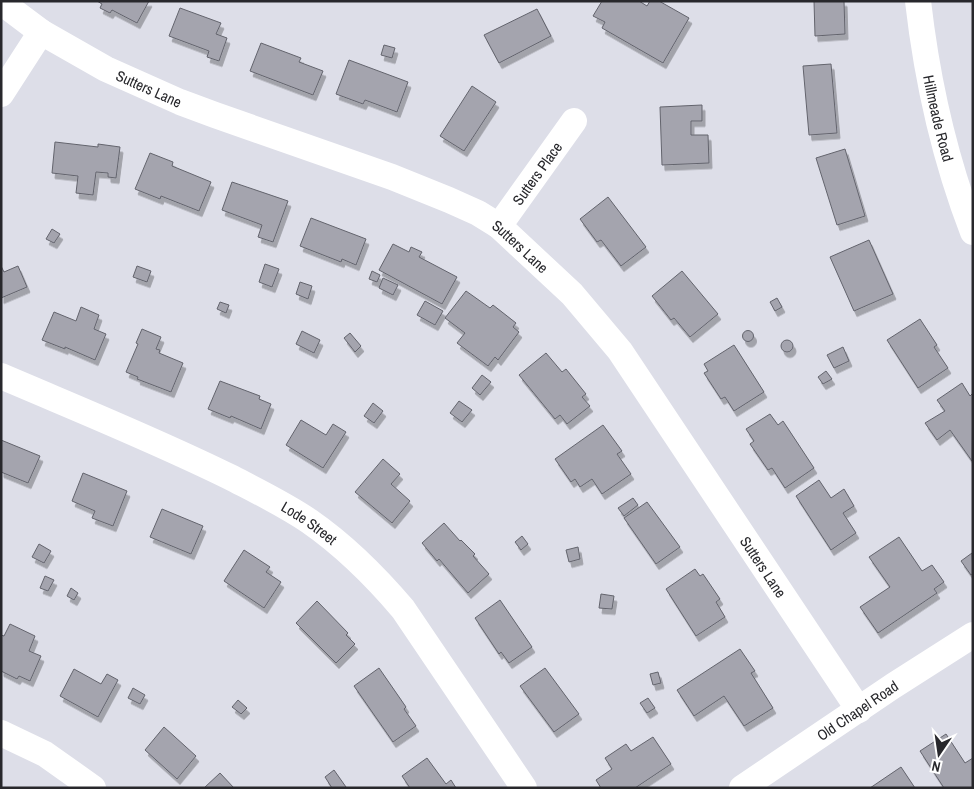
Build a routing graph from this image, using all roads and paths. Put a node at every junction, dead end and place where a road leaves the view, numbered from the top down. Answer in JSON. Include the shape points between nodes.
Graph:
{"nodes":[{"id":1,"x":918,"y":1,"type":"edge"},
{"id":2,"x":1,"y":2,"type":"edge"},
{"id":3,"x":41,"y":32,"type":"junction"},
{"id":4,"x":1,"y":94,"type":"edge"},
{"id":5,"x":574,"y":121,"type":"dead end"},
{"id":6,"x":499,"y":226,"type":"junction"},
{"id":7,"x":973,"y":232,"type":"edge"},
{"id":8,"x":1,"y":376,"type":"edge"},
{"id":9,"x":973,"y":635,"type":"edge"},
{"id":10,"x":859,"y":710,"type":"junction"},
{"id":11,"x":1,"y":733,"type":"edge"},
{"id":12,"x":93,"y":788,"type":"edge"},
{"id":13,"x":524,"y":788,"type":"edge"},
{"id":14,"x":742,"y":788,"type":"edge"}],
"edges":[{"from":1,"to":7,"type":"street","name":"Hillmeade Road","via":[[924,47],[946,151]]},
{"from":2,"to":3,"type":"street","name":"Sutters Lane"},
{"from":3,"to":4,"type":"street"},
{"from":3,"to":6,"type":"street","name":"Sutters Lane","via":[[106,69],[180,102],[392,177]]},
{"from":5,"to":6,"type":"street","name":"Sutters Place"},
{"from":6,"to":10,"type":"street","name":"Sutters Lane","via":[[572,294],[620,351]]},
{"from":8,"to":13,"type":"street","name":"Lode Street","via":[[183,454],[267,496],[310,521],[347,550],[403,609]]},
{"from":9,"to":10,"type":"street","name":"Old Chapel Road"},
{"from":10,"to":14,"type":"street","name":"Old Chapel Road"},
{"from":11,"to":12,"type":"street","via":[[45,754]]}]}
